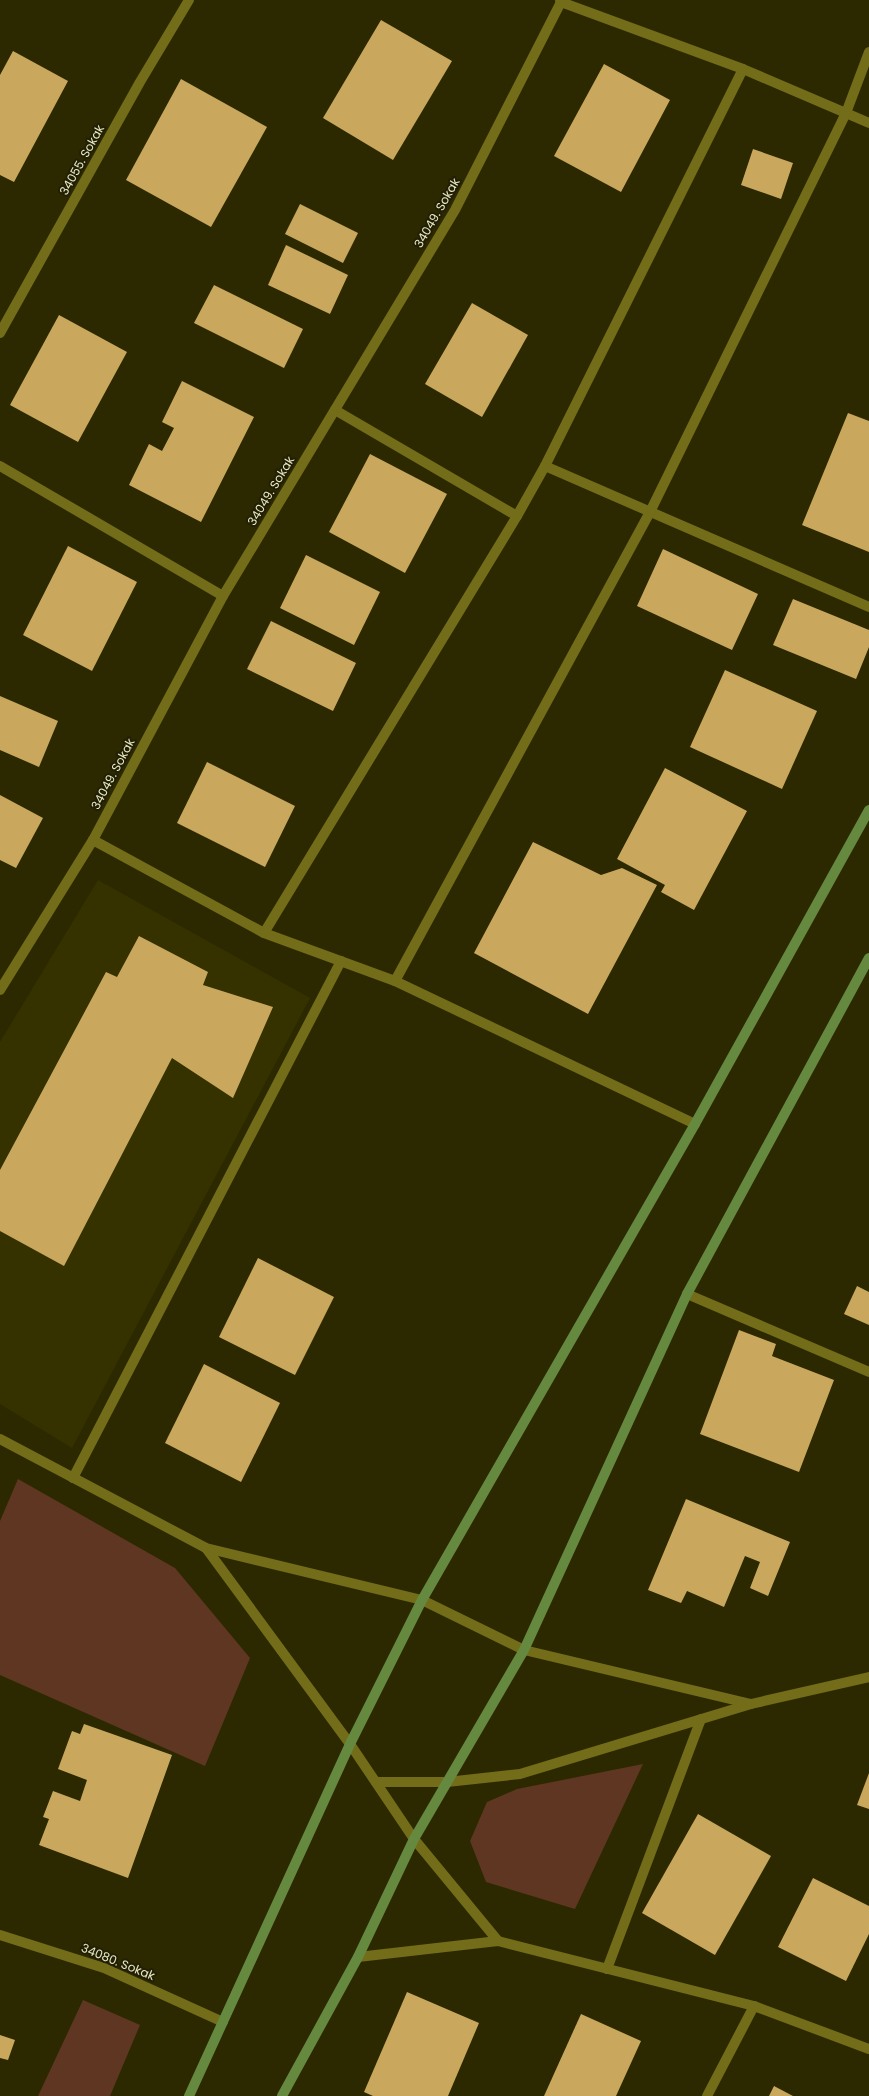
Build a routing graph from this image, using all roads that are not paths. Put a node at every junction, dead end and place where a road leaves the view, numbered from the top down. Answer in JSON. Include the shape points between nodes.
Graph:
{"nodes":[{"id":1,"x":189,"y":0,"type":"edge"},
{"id":2,"x":560,"y":1,"type":"edge"},
{"id":3,"x":869,"y":52,"type":"edge"},
{"id":4,"x":743,"y":69,"type":"junction"},
{"id":5,"x":846,"y":112,"type":"junction"},
{"id":6,"x":869,"y":123,"type":"edge"},
{"id":7,"x":0,"y":333,"type":"edge"},
{"id":8,"x":334,"y":410,"type":"junction"},
{"id":9,"x":0,"y":466,"type":"edge"},
{"id":10,"x":545,"y":466,"type":"junction"},
{"id":11,"x":650,"y":512,"type":"junction"},
{"id":12,"x":517,"y":516,"type":"junction"},
{"id":13,"x":223,"y":596,"type":"junction"},
{"id":14,"x":869,"y":608,"type":"edge"},
{"id":15,"x":869,"y":810,"type":"edge"},
{"id":16,"x":93,"y":840,"type":"junction"},
{"id":17,"x":264,"y":933,"type":"junction"},
{"id":18,"x":341,"y":961,"type":"junction"},
{"id":19,"x":868,"y":962,"type":"edge"},
{"id":20,"x":395,"y":981,"type":"junction"},
{"id":21,"x":0,"y":990,"type":"edge"},
{"id":22,"x":695,"y":1124,"type":"junction"},
{"id":23,"x":687,"y":1294,"type":"junction"},
{"id":24,"x":869,"y":1372,"type":"edge"},
{"id":25,"x":0,"y":1439,"type":"edge"},
{"id":26,"x":73,"y":1478,"type":"junction"},
{"id":27,"x":206,"y":1548,"type":"junction"},
{"id":28,"x":422,"y":1600,"type":"junction"},
{"id":29,"x":524,"y":1650,"type":"junction"},
{"id":30,"x":869,"y":1677,"type":"edge"},
{"id":31,"x":751,"y":1704,"type":"junction"},
{"id":32,"x":701,"y":1719,"type":"junction"},
{"id":33,"x":350,"y":1744,"type":"junction"},
{"id":34,"x":376,"y":1782,"type":"junction"},
{"id":35,"x":447,"y":1782,"type":"junction"},
{"id":36,"x":414,"y":1839,"type":"junction"},
{"id":37,"x":0,"y":1935,"type":"edge"},
{"id":38,"x":498,"y":1941,"type":"junction"},
{"id":39,"x":358,"y":1957,"type":"junction"},
{"id":40,"x":607,"y":1969,"type":"junction"},
{"id":41,"x":754,"y":2006,"type":"junction"},
{"id":42,"x":224,"y":2022,"type":"junction"},
{"id":43,"x":869,"y":2049,"type":"edge"},
{"id":44,"x":189,"y":2096,"type":"edge"},
{"id":45,"x":282,"y":2096,"type":"edge"},
{"id":46,"x":707,"y":2096,"type":"edge"}],
"edges":[{"from":1,"to":7,"type":"street","name":"34055. Sokak","via":[[140,82]]},
{"from":2,"to":4,"type":"street"},
{"from":2,"to":8,"type":"street","name":"34049. Sokak","via":[[455,210]]},
{"from":3,"to":5,"type":"street"},
{"from":4,"to":5,"type":"street"},
{"from":4,"to":10,"type":"street"},
{"from":5,"to":6,"type":"street"},
{"from":5,"to":11,"type":"street"},
{"from":8,"to":12,"type":"street"},
{"from":8,"to":13,"type":"street","name":"34049. Sokak"},
{"from":9,"to":13,"type":"street"},
{"from":10,"to":11,"type":"street"},
{"from":10,"to":12,"type":"street"},
{"from":11,"to":14,"type":"street"},
{"from":11,"to":20,"type":"street"},
{"from":12,"to":17,"type":"street"},
{"from":13,"to":16,"type":"street","name":"34049. Sokak"},
{"from":15,"to":22,"type":"main road"},
{"from":16,"to":17,"type":"street"},
{"from":16,"to":21,"type":"street","name":"34049. Sokak"},
{"from":17,"to":18,"type":"street"},
{"from":18,"to":20,"type":"street"},
{"from":18,"to":26,"type":"street"},
{"from":19,"to":23,"type":"main road"},
{"from":20,"to":22,"type":"street"},
{"from":22,"to":28,"type":"main road"},
{"from":23,"to":24,"type":"street"},
{"from":23,"to":29,"type":"main road"},
{"from":25,"to":26,"type":"street"},
{"from":26,"to":27,"type":"street"},
{"from":27,"to":28,"type":"street"},
{"from":27,"to":33,"type":"street"},
{"from":28,"to":29,"type":"street"},
{"from":28,"to":33,"type":"main road"},
{"from":29,"to":31,"type":"street"},
{"from":29,"to":35,"type":"main road"},
{"from":30,"to":31,"type":"street"},
{"from":31,"to":32,"type":"street"},
{"from":32,"to":35,"type":"street","via":[[520,1774]]},
{"from":32,"to":40,"type":"street"},
{"from":33,"to":34,"type":"street"},
{"from":33,"to":42,"type":"main road"},
{"from":34,"to":35,"type":"street"},
{"from":34,"to":36,"type":"street"},
{"from":35,"to":36,"type":"main road"},
{"from":36,"to":38,"type":"street"},
{"from":36,"to":39,"type":"main road"},
{"from":37,"to":42,"type":"street","name":"34080. Sokak","via":[[104,1968]]},
{"from":38,"to":39,"type":"street"},
{"from":38,"to":40,"type":"street"},
{"from":39,"to":45,"type":"main road"},
{"from":40,"to":41,"type":"street"},
{"from":41,"to":43,"type":"street"},
{"from":41,"to":46,"type":"street"},
{"from":42,"to":44,"type":"main road"}]}
